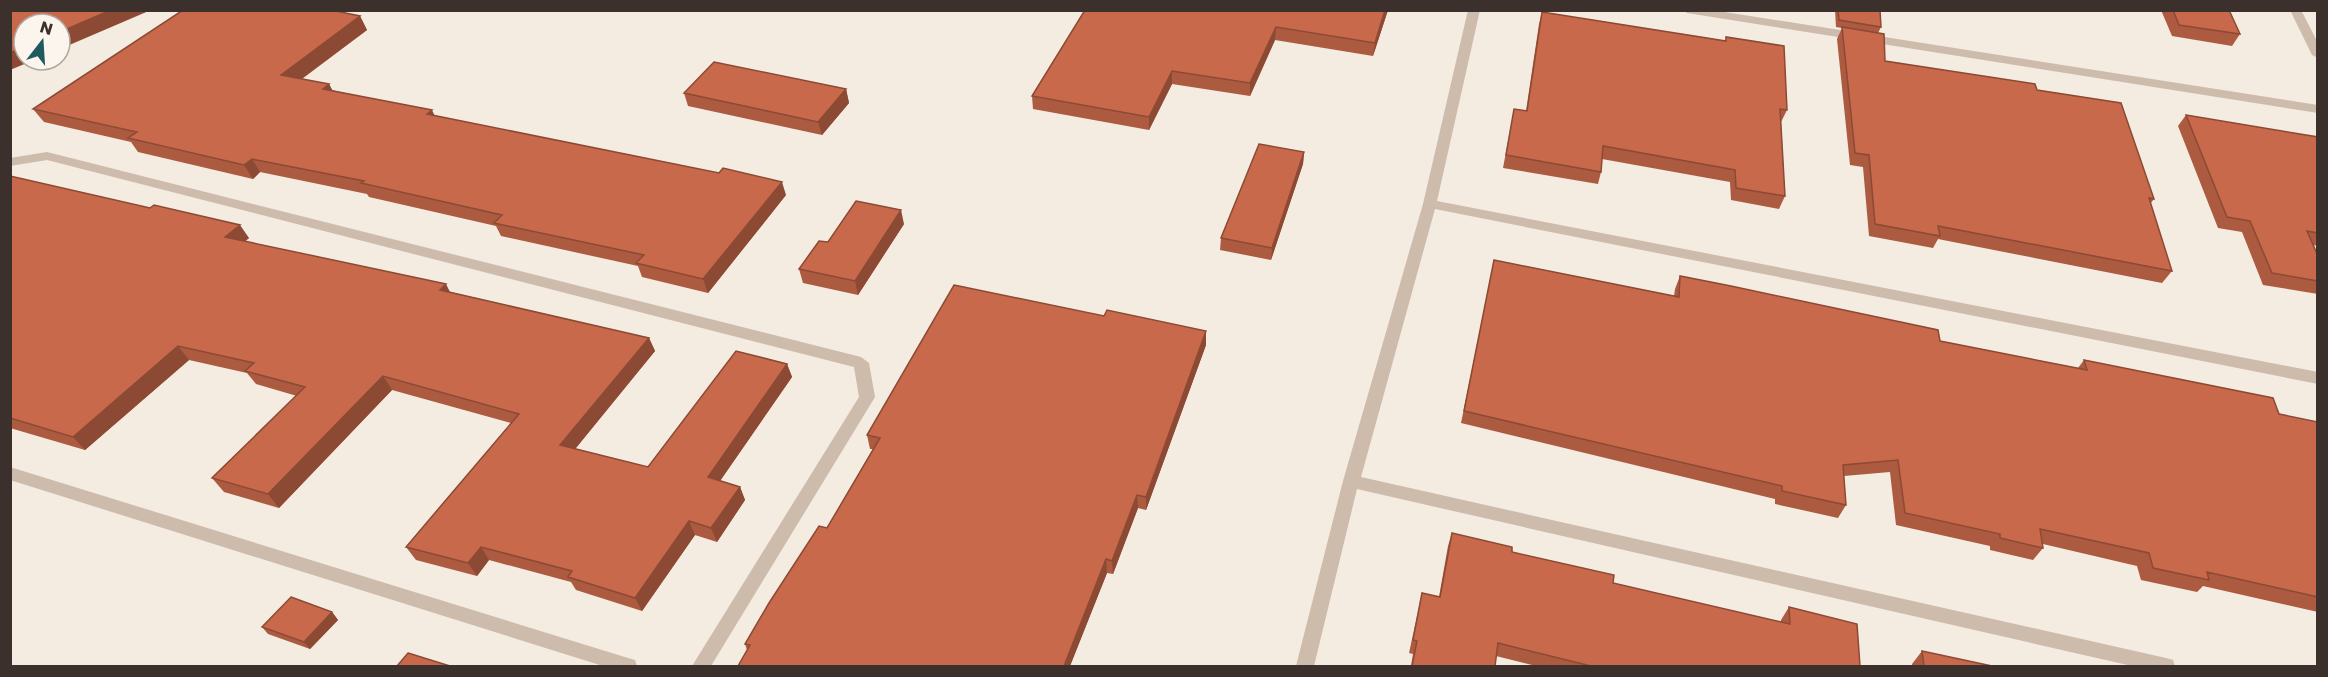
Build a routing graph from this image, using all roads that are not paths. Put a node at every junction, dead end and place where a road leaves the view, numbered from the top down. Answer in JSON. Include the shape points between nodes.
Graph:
{"nodes":[{"id":1,"x":1474,"y":10,"type":"edge"},
{"id":2,"x":1687,"y":10,"type":"edge"},
{"id":3,"x":2295,"y":10,"type":"edge"},
{"id":4,"x":2318,"y":55,"type":"edge"},
{"id":5,"x":2318,"y":109,"type":"edge"},
{"id":6,"x":10,"y":162,"type":"edge"},
{"id":7,"x":1430,"y":204,"type":"junction"},
{"id":8,"x":2318,"y":378,"type":"edge"},
{"id":9,"x":10,"y":473,"type":"edge"},
{"id":10,"x":1352,"y":481,"type":"junction"},
{"id":11,"x":628,"y":666,"type":"edge"},
{"id":12,"x":701,"y":666,"type":"edge"},
{"id":13,"x":1305,"y":666,"type":"edge"},
{"id":14,"x":2166,"y":666,"type":"edge"}],
"edges":[{"from":1,"to":7,"type":"street"},
{"from":2,"to":5,"type":"street"},
{"from":3,"to":4,"type":"street"},
{"from":6,"to":12,"type":"street","via":[[47,156],[861,363],[867,397]]},
{"from":7,"to":8,"type":"street"},
{"from":7,"to":10,"type":"street"},
{"from":9,"to":11,"type":"street"},
{"from":10,"to":13,"type":"street"},
{"from":10,"to":14,"type":"street"}]}
